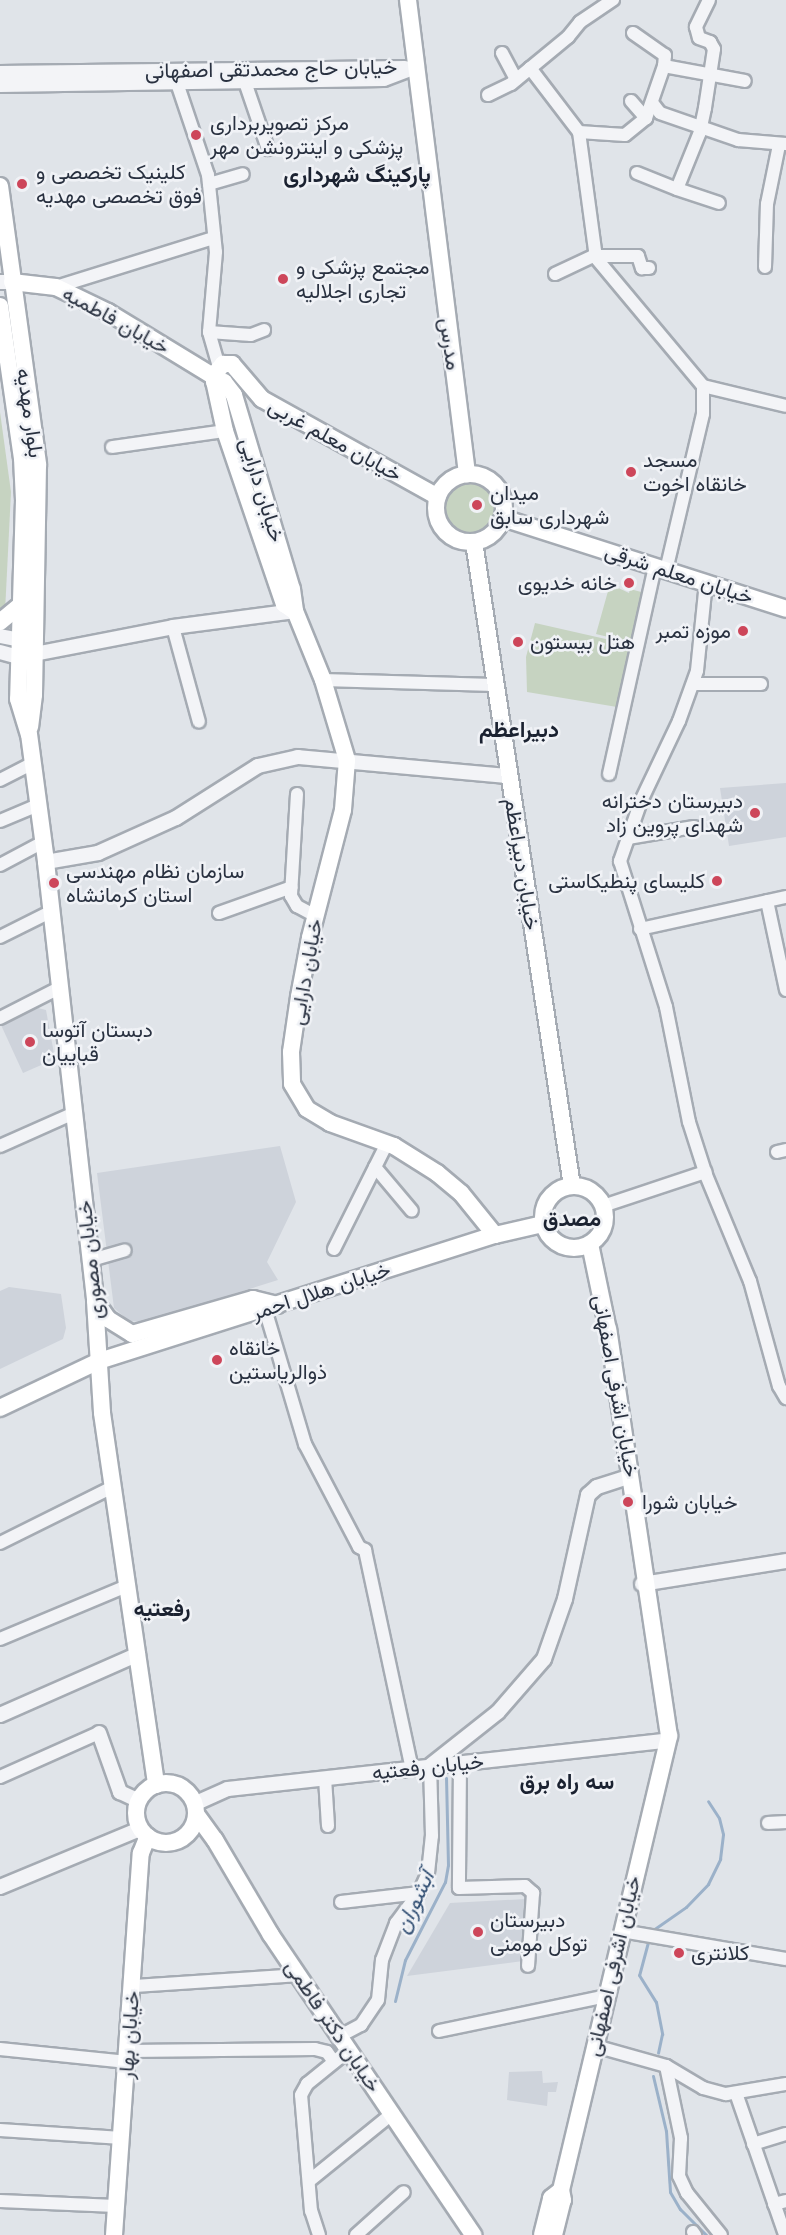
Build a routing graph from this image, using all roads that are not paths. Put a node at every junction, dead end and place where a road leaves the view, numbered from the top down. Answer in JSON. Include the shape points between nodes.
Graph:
{"nodes":[{"id":1,"x":408,"y":0,"type":"edge"},
{"id":2,"x":613,"y":0,"type":"edge"},
{"id":3,"x":709,"y":0,"type":"edge"},
{"id":4,"x":633,"y":33,"type":"dead end"},
{"id":5,"x":502,"y":53,"type":"dead end"},
{"id":6,"x":664,"y":66,"type":"junction"},
{"id":7,"x":413,"y":68,"type":"junction"},
{"id":8,"x":530,"y":69,"type":"junction"},
{"id":9,"x":0,"y":72,"type":"edge"},
{"id":10,"x":710,"y":77,"type":"junction"},
{"id":11,"x":516,"y":79,"type":"junction"},
{"id":12,"x":745,"y":81,"type":"dead end"},
{"id":13,"x":245,"y":82,"type":"junction"},
{"id":14,"x":177,"y":83,"type":"junction"},
{"id":15,"x":0,"y":86,"type":"edge"},
{"id":16,"x":488,"y":95,"type":"dead end"},
{"id":17,"x":631,"y":101,"type":"dead end"},
{"id":18,"x":653,"y":104,"type":"junction"},
{"id":19,"x":646,"y":118,"type":"junction"},
{"id":20,"x":700,"y":127,"type":"junction"},
{"id":21,"x":579,"y":132,"type":"junction"},
{"id":22,"x":783,"y":144,"type":"edge"},
{"id":23,"x":268,"y":149,"type":"dead end"},
{"id":24,"x":637,"y":173,"type":"dead end"},
{"id":25,"x":243,"y":174,"type":"dead end"},
{"id":26,"x":209,"y":184,"type":"junction"},
{"id":27,"x":0,"y":186,"type":"edge"},
{"id":28,"x":677,"y":189,"type":"junction"},
{"id":29,"x":719,"y":203,"type":"dead end"},
{"id":30,"x":213,"y":238,"type":"junction"},
{"id":31,"x":596,"y":258,"type":"junction"},
{"id":32,"x":765,"y":267,"type":"dead end"},
{"id":33,"x":649,"y":268,"type":"dead end"},
{"id":34,"x":555,"y":274,"type":"dead end"},
{"id":35,"x":11,"y":280,"type":"edge"},
{"id":36,"x":56,"y":287,"type":"junction"},
{"id":37,"x":0,"y":306,"type":"edge"},
{"id":38,"x":264,"y":330,"type":"dead end"},
{"id":39,"x":209,"y":332,"type":"junction"},
{"id":40,"x":240,"y":373,"type":"joint"},
{"id":41,"x":215,"y":375,"type":"junction"},
{"id":42,"x":703,"y":386,"type":"junction"},
{"id":43,"x":786,"y":406,"type":"edge"},
{"id":44,"x":229,"y":422,"type":"junction"},
{"id":45,"x":111,"y":447,"type":"dead end"},
{"id":46,"x":467,"y":474,"type":"junction"},
{"id":47,"x":438,"y":497,"type":"junction"},
{"id":48,"x":32,"y":500,"type":"junction"},
{"id":49,"x":503,"y":518,"type":"junction"},
{"id":50,"x":474,"y":542,"type":"junction"},
{"id":51,"x":661,"y":568,"type":"junction"},
{"id":52,"x":706,"y":582,"type":"junction"},
{"id":53,"x":20,"y":605,"type":"junction"},
{"id":54,"x":786,"y":609,"type":"edge"},
{"id":55,"x":295,"y":611,"type":"junction"},
{"id":56,"x":0,"y":622,"type":"edge"},
{"id":57,"x":173,"y":627,"type":"junction"},
{"id":58,"x":0,"y":636,"type":"edge"},
{"id":59,"x":27,"y":649,"type":"junction"},
{"id":60,"x":0,"y":652,"type":"edge"},
{"id":61,"x":323,"y":680,"type":"junction"},
{"id":62,"x":495,"y":684,"type":"junction"},
{"id":63,"x":693,"y":684,"type":"junction"},
{"id":64,"x":761,"y":684,"type":"dead end"},
{"id":65,"x":199,"y":722,"type":"dead end"},
{"id":66,"x":347,"y":760,"type":"junction"},
{"id":67,"x":33,"y":763,"type":"junction"},
{"id":68,"x":609,"y":774,"type":"dead end"},
{"id":69,"x":508,"y":776,"type":"junction"},
{"id":70,"x":0,"y":780,"type":"edge"},
{"id":71,"x":297,"y":794,"type":"dead end"},
{"id":72,"x":38,"y":805,"type":"junction"},
{"id":73,"x":0,"y":821,"type":"edge"},
{"id":74,"x":694,"y":828,"type":"dead end"},
{"id":75,"x":628,"y":838,"type":"junction"},
{"id":76,"x":43,"y":842,"type":"junction"},
{"id":77,"x":46,"y":862,"type":"junction"},
{"id":78,"x":0,"y":865,"type":"edge"},
{"id":79,"x":292,"y":888,"type":"junction"},
{"id":80,"x":786,"y":897,"type":"edge"},
{"id":81,"x":767,"y":901,"type":"junction"},
{"id":82,"x":52,"y":910,"type":"junction"},
{"id":83,"x":219,"y":913,"type":"dead end"},
{"id":84,"x":316,"y":916,"type":"junction"},
{"id":85,"x":640,"y":929,"type":"junction"},
{"id":86,"x":0,"y":937,"type":"edge"},
{"id":87,"x":59,"y":988,"type":"junction"},
{"id":88,"x":786,"y":990,"type":"edge"},
{"id":89,"x":0,"y":1018,"type":"edge"},
{"id":90,"x":74,"y":1113,"type":"junction"},
{"id":91,"x":387,"y":1143,"type":"junction"},
{"id":92,"x":0,"y":1146,"type":"edge"},
{"id":93,"x":375,"y":1167,"type":"junction"},
{"id":94,"x":705,"y":1172,"type":"junction"},
{"id":95,"x":572,"y":1186,"type":"junction"},
{"id":96,"x":603,"y":1206,"type":"junction"},
{"id":97,"x":412,"y":1211,"type":"dead end"},
{"id":98,"x":543,"y":1224,"type":"junction"},
{"id":99,"x":495,"y":1235,"type":"junction"},
{"id":100,"x":586,"y":1245,"type":"junction"},
{"id":101,"x":334,"y":1249,"type":"dead end"},
{"id":102,"x":125,"y":1250,"type":"dead end"},
{"id":103,"x":91,"y":1260,"type":"junction"},
{"id":104,"x":95,"y":1301,"type":"junction"},
{"id":105,"x":271,"y":1307,"type":"junction"},
{"id":106,"x":99,"y":1361,"type":"junction"},
{"id":107,"x":786,"y":1398,"type":"edge"},
{"id":108,"x":0,"y":1408,"type":"edge"},
{"id":109,"x":625,"y":1478,"type":"junction"},
{"id":110,"x":113,"y":1487,"type":"junction"},
{"id":111,"x":0,"y":1543,"type":"edge"},
{"id":112,"x":786,"y":1561,"type":"edge"},
{"id":113,"x":645,"y":1584,"type":"junction"},
{"id":114,"x":127,"y":1586,"type":"junction"},
{"id":115,"x":0,"y":1639,"type":"edge"},
{"id":116,"x":138,"y":1654,"type":"junction"},
{"id":117,"x":0,"y":1715,"type":"edge"},
{"id":118,"x":99,"y":1733,"type":"joint"},
{"id":119,"x":665,"y":1741,"type":"junction"},
{"id":120,"x":460,"y":1764,"type":"junction"},
{"id":121,"x":429,"y":1767,"type":"junction"},
{"id":122,"x":412,"y":1769,"type":"junction"},
{"id":123,"x":0,"y":1777,"type":"edge"},
{"id":124,"x":325,"y":1778,"type":"junction"},
{"id":125,"x":156,"y":1785,"type":"junction"},
{"id":126,"x":139,"y":1801,"type":"junction"},
{"id":127,"x":195,"y":1809,"type":"junction"},
{"id":128,"x":786,"y":1822,"type":"edge"},
{"id":129,"x":768,"y":1823,"type":"dead end"},
{"id":130,"x":328,"y":1826,"type":"dead end"},
{"id":131,"x":144,"y":1832,"type":"junction"},
{"id":132,"x":0,"y":1887,"type":"edge"},
{"id":133,"x":419,"y":1893,"type":"junction"},
{"id":134,"x":341,"y":1902,"type":"dead end"},
{"id":135,"x":622,"y":1931,"type":"junction"},
{"id":136,"x":786,"y":1959,"type":"edge"},
{"id":137,"x":528,"y":1966,"type":"dead end"},
{"id":138,"x":298,"y":1975,"type":"junction"},
{"id":139,"x":133,"y":1986,"type":"junction"},
{"id":140,"x":607,"y":1996,"type":"junction"},
{"id":141,"x":439,"y":2031,"type":"dead end"},
{"id":142,"x":345,"y":2043,"type":"junction"},
{"id":143,"x":595,"y":2046,"type":"junction"},
{"id":144,"x":0,"y":2049,"type":"edge"},
{"id":145,"x":128,"y":2056,"type":"junction"},
{"id":146,"x":334,"y":2062,"type":"junction"},
{"id":147,"x":666,"y":2066,"type":"junction"},
{"id":148,"x":786,"y":2084,"type":"edge"},
{"id":149,"x":737,"y":2096,"type":"junction"},
{"id":150,"x":393,"y":2113,"type":"junction"},
{"id":151,"x":0,"y":2130,"type":"edge"},
{"id":152,"x":786,"y":2134,"type":"edge"},
{"id":153,"x":122,"y":2138,"type":"junction"},
{"id":154,"x":753,"y":2144,"type":"junction"},
{"id":155,"x":309,"y":2181,"type":"junction"},
{"id":156,"x":561,"y":2190,"type":"junction"},
{"id":157,"x":404,"y":2192,"type":"dead end"},
{"id":158,"x":0,"y":2201,"type":"edge"},
{"id":159,"x":780,"y":2203,"type":"edge"},
{"id":160,"x":116,"y":2206,"type":"junction"},
{"id":161,"x":114,"y":2235,"type":"edge"},
{"id":162,"x":320,"y":2235,"type":"edge"},
{"id":163,"x":356,"y":2235,"type":"edge"},
{"id":164,"x":473,"y":2235,"type":"edge"},
{"id":165,"x":542,"y":2235,"type":"edge"},
{"id":166,"x":554,"y":2235,"type":"edge"},
{"id":167,"x":721,"y":2235,"type":"edge"},
{"id":168,"x":785,"y":2235,"type":"edge"}],
"edges":[{"from":1,"to":7,"type":"main road","name":"مدرس"},
{"from":2,"to":8,"type":"street","via":[[580,22]]},
{"from":3,"to":10,"type":"street","via":[[696,27],[699,38],[710,42],[714,49]]},
{"from":4,"to":6,"type":"street","via":[[664,55]]},
{"from":5,"to":11,"type":"street"},
{"from":6,"to":10,"type":"street"},
{"from":6,"to":18,"type":"street"},
{"from":7,"to":9,"type":"street","name":"خیابان حاج محمدتقی اصفهانی"},
{"from":7,"to":13,"type":"street","name":"خیابان حاج محمدتقی اصفهانی","via":[[384,80]]},
{"from":7,"to":46,"type":"main road","name":"مدرس"},
{"from":8,"to":11,"type":"street"},
{"from":8,"to":21,"type":"street"},
{"from":10,"to":12,"type":"street"},
{"from":10,"to":20,"type":"street"},
{"from":11,"to":16,"type":"street"},
{"from":13,"to":14,"type":"street","name":"خیابان حاج محمدتقی اصفهانی"},
{"from":13,"to":23,"type":"street"},
{"from":14,"to":15,"type":"street","name":"خیابان حاج محمدتقی اصفهانی"},
{"from":14,"to":26,"type":"street"},
{"from":17,"to":19,"type":"street"},
{"from":18,"to":19,"type":"street"},
{"from":18,"to":20,"type":"street","via":[[660,113]]},
{"from":19,"to":21,"type":"street","via":[[625,135]]},
{"from":20,"to":22,"type":"street","via":[[738,140]]},
{"from":20,"to":28,"type":"street"},
{"from":21,"to":31,"type":"street"},
{"from":22,"to":32,"type":"street","via":[[767,204]]},
{"from":24,"to":28,"type":"street"},
{"from":25,"to":26,"type":"street"},
{"from":26,"to":30,"type":"street"},
{"from":27,"to":35,"type":"main road","name":"بلوار مهدیه"},
{"from":28,"to":29,"type":"street"},
{"from":30,"to":36,"type":"street"},
{"from":30,"to":39,"type":"street","via":[[216,252]]},
{"from":31,"to":33,"type":"street","via":[[638,256],[642,268]]},
{"from":31,"to":34,"type":"street","via":[[579,260],[575,266]]},
{"from":31,"to":42,"type":"street"},
{"from":35,"to":36,"type":"main road","name":"خیابان فاطمیه"},
{"from":35,"to":48,"type":"main road","name":"بلوار مهدیه"},
{"from":36,"to":41,"type":"main road","name":"خیابان فاطمیه","via":[[108,312]]},
{"from":37,"to":48,"type":"main road","name":"بلوار مهدیه","via":[[22,458]]},
{"from":38,"to":39,"type":"street","via":[[251,335]]},
{"from":39,"to":41,"type":"street"},
{"from":40,"to":41,"type":"main road","name":"خیابان فاطمیه","via":[[232,364]]},
{"from":40,"to":47,"type":"main road","name":"خیابان معلم غربی","via":[[261,399]]},
{"from":41,"to":44,"type":"main road","name":"خیابان دارایی"},
{"from":42,"to":43,"type":"street"},
{"from":42,"to":51,"type":"street","via":[[703,414]]},
{"from":44,"to":45,"type":"street"},
{"from":44,"to":55,"type":"main road","name":"خیابان دارایی","via":[[284,604]]},
{"from":46,"to":47,"type":"main road","via":[[449,481]]},
{"from":46,"to":49,"type":"main road","via":[[478,474],[497,486],[504,507]]},
{"from":47,"to":50,"type":"main road","via":[[441,526],[456,539]]},
{"from":48,"to":53,"type":"main road","name":"بلوار مهدیه"},
{"from":48,"to":59,"type":"main road","name":"بلوار مهدیه"},
{"from":49,"to":50,"type":"main road","via":[[492,534]]},
{"from":49,"to":51,"type":"main road","name":"خیابان معلم شرقی"},
{"from":50,"to":62,"type":"main road","name":"خیابان دبیراعظم"},
{"from":51,"to":52,"type":"main road","name":"خیابان معلم شرقی"},
{"from":51,"to":68,"type":"street"},
{"from":52,"to":54,"type":"main road","name":"خیابان معلم شرقی"},
{"from":52,"to":63,"type":"street"},
{"from":53,"to":56,"type":"main road"},
{"from":53,"to":59,"type":"main road","name":"بلوار مهدیه"},
{"from":55,"to":57,"type":"street"},
{"from":55,"to":61,"type":"main road","name":"خیابان دارایی"},
{"from":57,"to":59,"type":"street"},
{"from":57,"to":65,"type":"street"},
{"from":58,"to":59,"type":"street"},
{"from":59,"to":60,"type":"street"},
{"from":59,"to":67,"type":"main road","name":"خیابان مصوری"},
{"from":61,"to":62,"type":"street"},
{"from":61,"to":66,"type":"main road","name":"خیابان دارایی"},
{"from":62,"to":69,"type":"main road","name":"خیابان دبیراعظم"},
{"from":63,"to":64,"type":"street"},
{"from":63,"to":75,"type":"street"},
{"from":66,"to":69,"type":"street"},
{"from":66,"to":77,"type":"street","via":[[297,757],[258,766],[176,819],[98,852]]},
{"from":66,"to":84,"type":"main road","name":"خیابان دارایی","via":[[344,810]]},
{"from":67,"to":70,"type":"street"},
{"from":67,"to":72,"type":"main road","name":"خیابان مصوری"},
{"from":69,"to":95,"type":"main road","name":"خیابان دبیراعظم"},
{"from":71,"to":79,"type":"street"},
{"from":72,"to":73,"type":"street"},
{"from":72,"to":76,"type":"main road","name":"خیابان مصوری"},
{"from":74,"to":75,"type":"street"},
{"from":75,"to":85,"type":"street","via":[[620,861]]},
{"from":76,"to":77,"type":"main road","name":"خیابان مصوری"},
{"from":76,"to":78,"type":"street"},
{"from":77,"to":82,"type":"main road","name":"خیابان مصوری"},
{"from":79,"to":83,"type":"street"},
{"from":79,"to":84,"type":"street","via":[[297,906]]},
{"from":80,"to":81,"type":"street"},
{"from":81,"to":85,"type":"street"},
{"from":81,"to":88,"type":"street"},
{"from":82,"to":86,"type":"street"},
{"from":82,"to":87,"type":"main road","name":"خیابان مصوری"},
{"from":84,"to":91,"type":"main road","name":"خیابان دارایی","via":[[291,1052],[292,1084],[307,1109],[330,1123]]},
{"from":85,"to":94,"type":"street","via":[[666,1006],[689,1122]]},
{"from":87,"to":89,"type":"street"},
{"from":87,"to":90,"type":"main road","name":"خیابان مصوری"},
{"from":90,"to":92,"type":"street"},
{"from":90,"to":103,"type":"main road","name":"خیابان مصوری"},
{"from":91,"to":93,"type":"street"},
{"from":91,"to":99,"type":"main road","name":"خیابان دارایی","via":[[414,1156],[462,1193]]},
{"from":93,"to":97,"type":"street"},
{"from":93,"to":101,"type":"street"},
{"from":94,"to":96,"type":"street"},
{"from":94,"to":107,"type":"street","via":[[750,1281],[778,1386]]},
{"from":95,"to":96,"type":"main road","via":[[591,1191]]},
{"from":95,"to":98,"type":"main road","via":[[549,1198]]},
{"from":96,"to":100,"type":"main road","via":[[602,1232]]},
{"from":98,"to":99,"type":"main road","name":"خیابان هلال احمر"},
{"from":98,"to":100,"type":"main road","via":[[547,1234],[562,1246]]},
{"from":99,"to":105,"type":"main road","name":"خیابان هلال احمر"},
{"from":100,"to":109,"type":"main road","name":"خیابان اشرفی اصفهانی"},
{"from":100,"to":113,"type":"main road","name":"خیابان اشرفی اصفهانی","via":[[608,1330]]},
{"from":102,"to":103,"type":"street"},
{"from":103,"to":104,"type":"main road","name":"خیابان مصوری"},
{"from":104,"to":105,"type":"main road","via":[[108,1319],[132,1334],[253,1299]]},
{"from":104,"to":106,"type":"main road","name":"خیابان مصوری"},
{"from":105,"to":106,"type":"main road","name":"خیابان هلال احمر"},
{"from":105,"to":122,"type":"street","via":[[308,1450],[359,1547],[365,1550]]},
{"from":106,"to":108,"type":"main road","name":"خیابان هلال احمر"},
{"from":106,"to":110,"type":"main road","name":"خیابان مصوری"},
{"from":109,"to":113,"type":"main road","name":"خیابان اشرفی اصفهانی"},
{"from":109,"to":121,"type":"street","via":[[597,1487],[588,1495],[565,1599],[544,1659],[498,1712]]},
{"from":110,"to":111,"type":"street"},
{"from":110,"to":114,"type":"main road","name":"خیابان مصوری"},
{"from":112,"to":113,"type":"street"},
{"from":113,"to":119,"type":"main road","name":"خیابان اشرفی اصفهانی"},
{"from":114,"to":115,"type":"street"},
{"from":114,"to":116,"type":"main road","name":"خیابان مصوری"},
{"from":116,"to":117,"type":"street"},
{"from":116,"to":125,"type":"main road","name":"خیابان مصوری"},
{"from":118,"to":123,"type":"street"},
{"from":118,"to":126,"type":"street","via":[[120,1792]]},
{"from":119,"to":120,"type":"street","name":"خیابان رفعتیه"},
{"from":119,"to":135,"type":"main road","name":"خیابان اشرفی اصفهانی"},
{"from":120,"to":121,"type":"street","name":"خیابان رفعتیه"},
{"from":120,"to":137,"type":"street","via":[[459,1888],[525,1886],[533,1893]]},
{"from":121,"to":122,"type":"street","name":"خیابان رفعتیه"},
{"from":121,"to":133,"type":"street","via":[[431,1845],[428,1873]]},
{"from":122,"to":124,"type":"street","name":"خیابان رفعتیه"},
{"from":124,"to":127,"type":"street","name":"خیابان رفعتیه","via":[[228,1789]]},
{"from":124,"to":130,"type":"street"},
{"from":125,"to":126,"type":"main road"},
{"from":125,"to":127,"type":"main road","via":[[179,1786]]},
{"from":126,"to":131,"type":"main road","via":[[136,1812]]},
{"from":127,"to":131,"type":"main road","via":[[193,1825],[179,1839],[165,1843]]},
{"from":127,"to":138,"type":"main road","name":"خیابان دکتر فاطمی"},
{"from":128,"to":129,"type":"street"},
{"from":131,"to":132,"type":"street"},
{"from":131,"to":139,"type":"main road","name":"خیابان بهار"},
{"from":133,"to":134,"type":"street"},
{"from":133,"to":142,"type":"street","via":[[392,1932],[382,1960],[378,2000]]},
{"from":135,"to":136,"type":"street"},
{"from":135,"to":140,"type":"main road","name":"خیابان اشرفی اصفهانی"},
{"from":138,"to":139,"type":"street"},
{"from":138,"to":142,"type":"main road","name":"خیابان دکتر فاطمی"},
{"from":139,"to":145,"type":"main road","name":"خیابان بهار"},
{"from":140,"to":141,"type":"street"},
{"from":140,"to":143,"type":"main road","name":"خیابان اشرفی اصفهانی"},
{"from":142,"to":146,"type":"street"},
{"from":142,"to":150,"type":"main road","name":"خیابان دکتر فاطمی"},
{"from":143,"to":147,"type":"street"},
{"from":143,"to":156,"type":"main road","name":"خیابان اشرفی اصفهانی"},
{"from":144,"to":145,"type":"street"},
{"from":145,"to":146,"type":"street","via":[[315,2049],[327,2052]]},
{"from":145,"to":153,"type":"main road","name":"خیابان بهار"},
{"from":146,"to":155,"type":"street","via":[[307,2084],[301,2095]]},
{"from":147,"to":149,"type":"street","via":[[703,2088]]},
{"from":147,"to":167,"type":"street","via":[[681,2138],[679,2176],[687,2193]]},
{"from":148,"to":149,"type":"street"},
{"from":149,"to":154,"type":"street"},
{"from":150,"to":155,"type":"street"},
{"from":150,"to":164,"type":"main road","name":"خیابان دکتر فاطمی"},
{"from":151,"to":153,"type":"street"},
{"from":152,"to":154,"type":"street"},
{"from":153,"to":160,"type":"main road","name":"خیابان بهار"},
{"from":154,"to":159,"type":"street"},
{"from":155,"to":162,"type":"street","via":[[311,2211]]},
{"from":156,"to":165,"type":"main road","name":"خیابان اشرفی اصفهانی","via":[[551,2198]]},
{"from":156,"to":166,"type":"main road","name":"خیابان اشرفی اصفهانی","via":[[563,2200]]},
{"from":157,"to":163,"type":"street"},
{"from":158,"to":160,"type":"street"},
{"from":159,"to":168,"type":"street"},
{"from":160,"to":161,"type":"main road","name":"خیابان بهار"}]}
